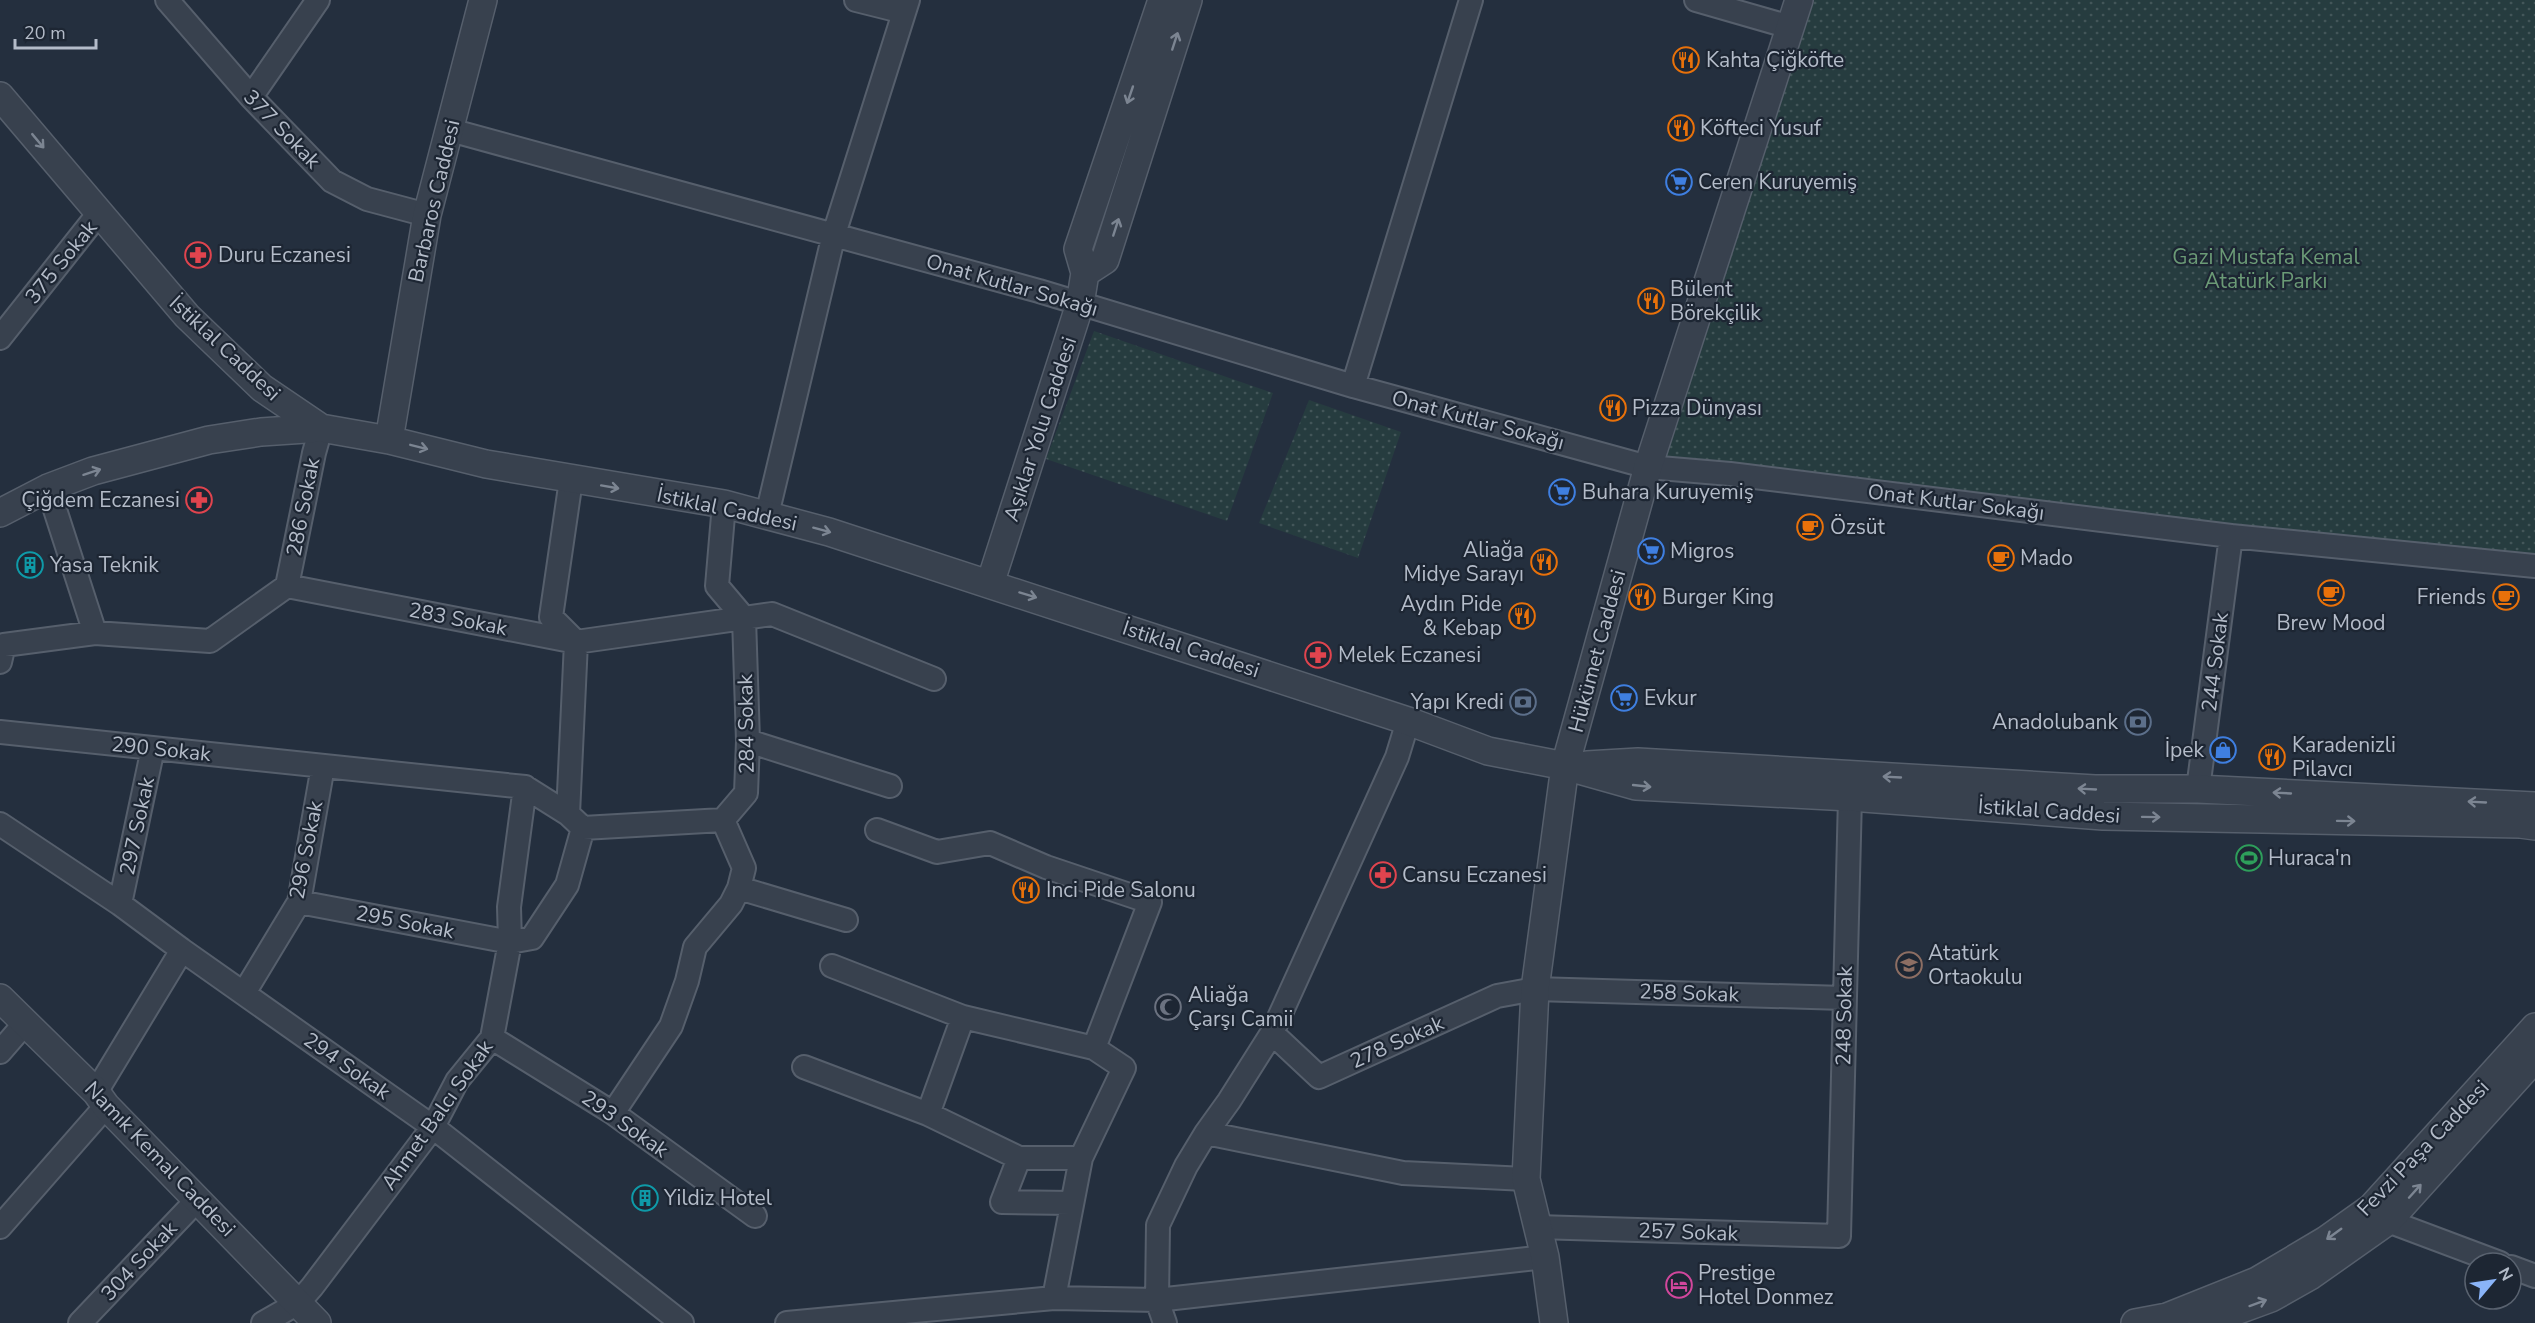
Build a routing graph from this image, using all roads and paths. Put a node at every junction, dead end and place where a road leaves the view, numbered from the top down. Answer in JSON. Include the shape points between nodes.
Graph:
{"nodes":[{"id":1,"x":167,"y":0,"type":"edge"},
{"id":2,"x":318,"y":0,"type":"edge"},
{"id":3,"x":483,"y":0,"type":"edge"},
{"id":4,"x":856,"y":0,"type":"edge"},
{"id":5,"x":1162,"y":0,"type":"edge"},
{"id":6,"x":1188,"y":0,"type":"edge"},
{"id":7,"x":1471,"y":0,"type":"edge"},
{"id":8,"x":1696,"y":0,"type":"edge"},
{"id":9,"x":1799,"y":0,"type":"edge"},
{"id":10,"x":906,"y":6,"type":"edge"},
{"id":11,"x":1790,"y":27,"type":"junction"},
{"id":12,"x":0,"y":96,"type":"edge"},
{"id":13,"x":251,"y":97,"type":"junction"},
{"id":14,"x":450,"y":130,"type":"junction"},
{"id":15,"x":99,"y":213,"type":"junction"},
{"id":16,"x":427,"y":215,"type":"junction"},
{"id":17,"x":834,"y":234,"type":"junction"},
{"id":18,"x":1085,"y":273,"type":"junction"},
{"id":19,"x":1080,"y":304,"type":"junction"},
{"id":20,"x":0,"y":338,"type":"edge"},
{"id":21,"x":1353,"y":386,"type":"junction"},
{"id":22,"x":321,"y":428,"type":"junction"},
{"id":23,"x":389,"y":440,"type":"junction"},
{"id":24,"x":1648,"y":467,"type":"junction"},
{"id":25,"x":571,"y":480,"type":"junction"},
{"id":26,"x":48,"y":488,"type":"junction"},
{"id":27,"x":724,"y":504,"type":"junction"},
{"id":28,"x":0,"y":513,"type":"edge"},
{"id":29,"x":767,"y":515,"type":"junction"},
{"id":30,"x":2231,"y":536,"type":"junction"},
{"id":31,"x":2535,"y":566,"type":"edge"},
{"id":32,"x":990,"y":584,"type":"junction"},
{"id":33,"x":287,"y":586,"type":"junction"},
{"id":34,"x":744,"y":618,"type":"junction"},
{"id":35,"x":95,"y":633,"type":"junction"},
{"id":36,"x":576,"y":642,"type":"junction"},
{"id":37,"x":0,"y":662,"type":"edge"},
{"id":38,"x":934,"y":679,"type":"dead end"},
{"id":39,"x":1408,"y":720,"type":"junction"},
{"id":40,"x":0,"y":732,"type":"edge"},
{"id":41,"x":748,"y":741,"type":"junction"},
{"id":42,"x":153,"y":748,"type":"junction"},
{"id":43,"x":323,"y":766,"type":"junction"},
{"id":44,"x":1565,"y":766,"type":"junction"},
{"id":45,"x":890,"y":786,"type":"dead end"},
{"id":46,"x":525,"y":787,"type":"junction"},
{"id":47,"x":2198,"y":789,"type":"junction"},
{"id":48,"x":1850,"y":797,"type":"junction"},
{"id":49,"x":723,"y":820,"type":"junction"},
{"id":50,"x":575,"y":821,"type":"junction"},
{"id":51,"x":2531,"y":822,"type":"edge"},
{"id":52,"x":0,"y":824,"type":"edge"},
{"id":53,"x":877,"y":830,"type":"dead end"},
{"id":54,"x":739,"y":888,"type":"junction"},
{"id":55,"x":299,"y":902,"type":"junction"},
{"id":56,"x":120,"y":904,"type":"junction"},
{"id":57,"x":846,"y":920,"type":"dead end"},
{"id":58,"x":510,"y":942,"type":"junction"},
{"id":59,"x":182,"y":950,"type":"junction"},
{"id":60,"x":832,"y":966,"type":"dead end"},
{"id":61,"x":1535,"y":989,"type":"junction"},
{"id":62,"x":243,"y":993,"type":"junction"},
{"id":63,"x":0,"y":998,"type":"edge"},
{"id":64,"x":1844,"y":998,"type":"junction"},
{"id":65,"x":963,"y":1017,"type":"junction"},
{"id":66,"x":26,"y":1022,"type":"junction"},
{"id":67,"x":2535,"y":1027,"type":"edge"},
{"id":68,"x":1272,"y":1034,"type":"junction"},
{"id":69,"x":492,"y":1038,"type":"junction"},
{"id":70,"x":1094,"y":1048,"type":"junction"},
{"id":71,"x":0,"y":1052,"type":"edge"},
{"id":72,"x":2535,"y":1059,"type":"edge"},
{"id":73,"x":804,"y":1067,"type":"dead end"},
{"id":74,"x":101,"y":1099,"type":"junction"},
{"id":75,"x":613,"y":1113,"type":"junction"},
{"id":76,"x":928,"y":1114,"type":"junction"},
{"id":77,"x":433,"y":1127,"type":"junction"},
{"id":78,"x":1206,"y":1133,"type":"junction"},
{"id":79,"x":1019,"y":1158,"type":"junction"},
{"id":80,"x":1082,"y":1158,"type":"junction"},
{"id":81,"x":1526,"y":1179,"type":"junction"},
{"id":82,"x":198,"y":1199,"type":"junction"},
{"id":83,"x":1071,"y":1203,"type":"junction"},
{"id":84,"x":2380,"y":1214,"type":"junction"},
{"id":85,"x":755,"y":1216,"type":"dead end"},
{"id":86,"x":0,"y":1227,"type":"edge"},
{"id":87,"x":1537,"y":1227,"type":"junction"},
{"id":88,"x":1839,"y":1236,"type":"joint"},
{"id":89,"x":2471,"y":1251,"type":"edge"},
{"id":90,"x":1545,"y":1257,"type":"junction"},
{"id":91,"x":1054,"y":1298,"type":"junction"},
{"id":92,"x":1157,"y":1300,"type":"junction"},
{"id":93,"x":298,"y":1303,"type":"junction"},
{"id":94,"x":80,"y":1323,"type":"edge"},
{"id":95,"x":263,"y":1323,"type":"edge"},
{"id":96,"x":317,"y":1323,"type":"edge"},
{"id":97,"x":682,"y":1323,"type":"edge"},
{"id":98,"x":787,"y":1323,"type":"edge"},
{"id":99,"x":1165,"y":1323,"type":"edge"},
{"id":100,"x":1554,"y":1323,"type":"edge"},
{"id":101,"x":2135,"y":1323,"type":"edge"},
{"id":102,"x":2203,"y":1323,"type":"edge"}],
"edges":[{"from":1,"to":13,"type":"street","name":"377 Sokak"},
{"from":2,"to":13,"type":"street"},
{"from":3,"to":14,"type":"street","name":"Barbaros Caddesi"},
{"from":4,"to":10,"type":"street"},
{"from":5,"to":18,"type":"street","name":"Aşıklar Yolu Caddesi","one_way":true,"via":[[1078,249]]},
{"from":18,"to":6,"type":"street","one_way":true,"via":[[1105,260]]},
{"from":7,"to":21,"type":"street"},
{"from":8,"to":11,"type":"street"},
{"from":9,"to":11,"type":"street","name":"Hükümet Caddesi"},
{"from":10,"to":17,"type":"street"},
{"from":11,"to":24,"type":"street","name":"Hükümet Caddesi"},
{"from":12,"to":15,"type":"street","name":"İstiklal Caddesi","one_way":true},
{"from":13,"to":16,"type":"street","name":"377 Sokak","via":[[332,181],[367,199]]},
{"from":14,"to":16,"type":"street","name":"Barbaros Caddesi"},
{"from":14,"to":17,"type":"street","name":"Onat Kutlar Sokağı"},
{"from":15,"to":20,"type":"street","name":"375 Sokak"},
{"from":15,"to":22,"type":"street","name":"İstiklal Caddesi","via":[[187,316],[262,388]]},
{"from":16,"to":23,"type":"street","name":"Barbaros Caddesi"},
{"from":17,"to":19,"type":"street","name":"Onat Kutlar Sokağı"},
{"from":17,"to":29,"type":"street"},
{"from":18,"to":19,"type":"street","name":"Aşıklar Yolu Caddesi"},
{"from":19,"to":21,"type":"street","name":"Onat Kutlar Sokağı"},
{"from":19,"to":32,"type":"street","name":"Aşıklar Yolu Caddesi"},
{"from":21,"to":24,"type":"street","name":"Onat Kutlar Sokağı"},
{"from":22,"to":23,"type":"street","name":"İstiklal Caddesi"},
{"from":26,"to":22,"type":"street","one_way":true,"via":[[93,471],[209,440]]},
{"from":22,"to":33,"type":"street","name":"286 Sokak"},
{"from":23,"to":25,"type":"street","name":"İstiklal Caddesi","one_way":true},
{"from":24,"to":30,"type":"street","name":"Onat Kutlar Sokağı"},
{"from":24,"to":44,"type":"street","name":"Hükümet Caddesi"},
{"from":25,"to":27,"type":"street","name":"İstiklal Caddesi","one_way":true},
{"from":25,"to":36,"type":"street","via":[[551,617]]},
{"from":26,"to":28,"type":"street"},
{"from":26,"to":35,"type":"street"},
{"from":27,"to":29,"type":"street","name":"İstiklal Caddesi"},
{"from":27,"to":34,"type":"street","via":[[717,586]]},
{"from":29,"to":32,"type":"street","name":"İstiklal Caddesi","one_way":true,"via":[[829,531]]},
{"from":30,"to":31,"type":"street","name":"Onat Kutlar Sokağı"},
{"from":30,"to":47,"type":"street","name":"244 Sokak"},
{"from":32,"to":39,"type":"street","name":"İstiklal Caddesi","one_way":true},
{"from":33,"to":35,"type":"street","via":[[210,641]]},
{"from":33,"to":36,"type":"street","name":"283 Sokak"},
{"from":34,"to":36,"type":"street","name":"283 Sokak"},
{"from":34,"to":38,"type":"street","name":"283 Sokak","via":[[772,614]]},
{"from":34,"to":41,"type":"street","name":"284 Sokak"},
{"from":35,"to":37,"type":"street","via":[[4,645]]},
{"from":36,"to":50,"type":"street"},
{"from":39,"to":44,"type":"street","name":"İstiklal Caddesi","via":[[1488,751]]},
{"from":39,"to":68,"type":"street","via":[[1397,757]]},
{"from":40,"to":42,"type":"street","name":"290 Sokak"},
{"from":41,"to":45,"type":"street"},
{"from":41,"to":49,"type":"street","name":"284 Sokak","via":[[746,794]]},
{"from":42,"to":43,"type":"street","name":"290 Sokak"},
{"from":42,"to":56,"type":"street","name":"297 Sokak"},
{"from":43,"to":46,"type":"street","name":"290 Sokak"},
{"from":43,"to":55,"type":"street","name":"296 Sokak"},
{"from":47,"to":44,"type":"street","name":"İstiklal Caddesi","one_way":true,"via":[[2095,789],[1638,762]]},
{"from":44,"to":48,"type":"street","name":"İstiklal Caddesi","one_way":true,"via":[[1636,786]]},
{"from":44,"to":61,"type":"street","name":"Hükümet Caddesi"},
{"from":46,"to":50,"type":"street"},
{"from":46,"to":58,"type":"street","name":"Ahmet Balcı Sokak","via":[[510,907]]},
{"from":51,"to":47,"type":"street","name":"İstiklal Caddesi","one_way":true},
{"from":48,"to":51,"type":"street","name":"İstiklal Caddesi","one_way":true,"via":[[2103,816]]},
{"from":48,"to":64,"type":"street","name":"248 Sokak"},
{"from":49,"to":50,"type":"street"},
{"from":49,"to":54,"type":"street","via":[[744,868]]},
{"from":50,"to":58,"type":"street","via":[[567,885],[532,938]]},
{"from":52,"to":56,"type":"street","name":"294 Sokak"},
{"from":53,"to":70,"type":"street","via":[[937,852],[990,843],[1046,867],[1150,902]]},
{"from":54,"to":57,"type":"street"},
{"from":54,"to":75,"type":"street","via":[[731,904],[695,947],[670,1026]]},
{"from":55,"to":58,"type":"street","name":"295 Sokak"},
{"from":55,"to":62,"type":"street","name":"296 Sokak"},
{"from":56,"to":59,"type":"street","name":"294 Sokak"},
{"from":58,"to":69,"type":"street","name":"Ahmet Balcı Sokak"},
{"from":59,"to":62,"type":"street","name":"294 Sokak"},
{"from":59,"to":74,"type":"street"},
{"from":60,"to":65,"type":"street"},
{"from":61,"to":64,"type":"street","name":"258 Sokak"},
{"from":61,"to":68,"type":"street","name":"278 Sokak","via":[[1497,996],[1319,1077]]},
{"from":61,"to":81,"type":"street","name":"Hükümet Caddesi"},
{"from":62,"to":77,"type":"street","name":"294 Sokak"},
{"from":63,"to":66,"type":"street","name":"Namık Kemal Caddesi"},
{"from":64,"to":88,"type":"street","name":"248 Sokak"},
{"from":65,"to":70,"type":"street"},
{"from":65,"to":76,"type":"street"},
{"from":66,"to":71,"type":"street"},
{"from":66,"to":74,"type":"street","name":"Namık Kemal Caddesi"},
{"from":67,"to":84,"type":"street","name":"Fevzi Paşa Caddesi"},
{"from":68,"to":78,"type":"street"},
{"from":69,"to":75,"type":"street","name":"293 Sokak"},
{"from":69,"to":77,"type":"street","name":"Ahmet Balcı Sokak","via":[[458,1081]]},
{"from":70,"to":80,"type":"street","via":[[1124,1068]]},
{"from":84,"to":72,"type":"street","name":"Fevzi Paşa Caddesi","one_way":true},
{"from":73,"to":76,"type":"street"},
{"from":74,"to":82,"type":"street","name":"Namık Kemal Caddesi"},
{"from":74,"to":86,"type":"street"},
{"from":75,"to":85,"type":"street","name":"293 Sokak"},
{"from":76,"to":79,"type":"street"},
{"from":77,"to":93,"type":"street","name":"Ahmet Balcı Sokak"},
{"from":77,"to":97,"type":"street","name":"294 Sokak"},
{"from":78,"to":81,"type":"street","via":[[1402,1173]]},
{"from":78,"to":92,"type":"street","via":[[1158,1225]]},
{"from":79,"to":80,"type":"street"},
{"from":79,"to":83,"type":"street","via":[[1002,1202]]},
{"from":80,"to":83,"type":"street"},
{"from":81,"to":87,"type":"street","name":"Hükümet Caddesi"},
{"from":82,"to":93,"type":"street","name":"Namık Kemal Caddesi"},
{"from":82,"to":94,"type":"street","name":"304 Sokak"},
{"from":83,"to":91,"type":"street"},
{"from":84,"to":89,"type":"street"},
{"from":84,"to":101,"type":"street","name":"Fevzi Paşa Caddesi","one_way":true,"via":[[2257,1281],[2167,1317]]},
{"from":102,"to":84,"type":"street","name":"Fevzi Paşa Caddesi","one_way":true,"via":[[2271,1298],[2310,1276]]},
{"from":87,"to":88,"type":"street","name":"257 Sokak"},
{"from":87,"to":90,"type":"street","name":"Hükümet Caddesi"},
{"from":90,"to":92,"type":"street"},
{"from":90,"to":100,"type":"street","name":"Hükümet Caddesi"},
{"from":91,"to":92,"type":"street"},
{"from":91,"to":98,"type":"street"},
{"from":92,"to":99,"type":"street"},
{"from":93,"to":95,"type":"street"},
{"from":93,"to":96,"type":"street","name":"Namık Kemal Caddesi"}]}
